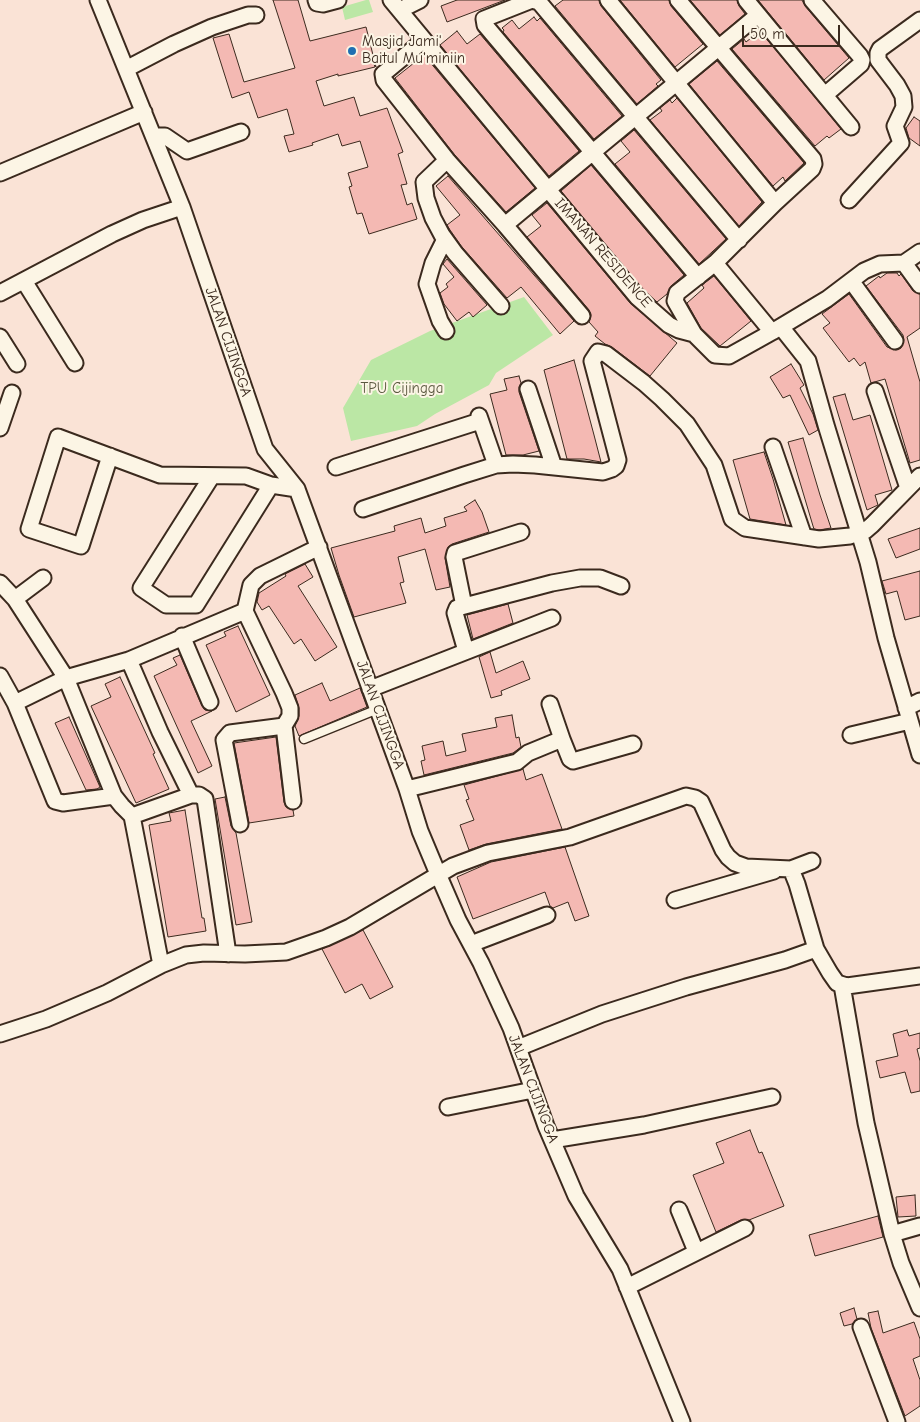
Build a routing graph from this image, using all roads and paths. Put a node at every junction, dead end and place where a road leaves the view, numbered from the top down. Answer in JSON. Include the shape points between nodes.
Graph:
{"nodes":[{"id":1,"x":98,"y":0,"type":"edge"},
{"id":2,"x":316,"y":0,"type":"edge"},
{"id":3,"x":338,"y":0,"type":"edge"},
{"id":4,"x":420,"y":0,"type":"edge"},
{"id":5,"x":532,"y":0,"type":"edge"},
{"id":6,"x":608,"y":0,"type":"edge"},
{"id":7,"x":678,"y":0,"type":"edge"},
{"id":8,"x":746,"y":0,"type":"edge"},
{"id":9,"x":812,"y":0,"type":"edge"},
{"id":10,"x":395,"y":5,"type":"edge"},
{"id":11,"x":758,"y":14,"type":"junction"},
{"id":12,"x":256,"y":15,"type":"dead end"},
{"id":13,"x":920,"y":20,"type":"edge"},
{"id":14,"x":424,"y":40,"type":"junction"},
{"id":15,"x":718,"y":48,"type":"junction"},
{"id":16,"x":126,"y":69,"type":"junction"},
{"id":17,"x":677,"y":82,"type":"junction"},
{"id":18,"x":825,"y":94,"type":"junction"},
{"id":19,"x":144,"y":112,"type":"junction"},
{"id":20,"x":635,"y":117,"type":"junction"},
{"id":21,"x":851,"y":127,"type":"dead end"},
{"id":22,"x":241,"y":132,"type":"dead end"},
{"id":23,"x":154,"y":138,"type":"junction"},
{"id":24,"x":592,"y":153,"type":"junction"},
{"id":25,"x":447,"y":160,"type":"junction"},
{"id":26,"x":0,"y":173,"type":"edge"},
{"id":27,"x":548,"y":188,"type":"junction"},
{"id":28,"x":849,"y":200,"type":"dead end"},
{"id":29,"x":775,"y":203,"type":"junction"},
{"id":30,"x":182,"y":207,"type":"junction"},
{"id":31,"x":505,"y":225,"type":"junction"},
{"id":32,"x":445,"y":239,"type":"junction"},
{"id":33,"x":739,"y":240,"type":"junction"},
{"id":34,"x":920,"y":252,"type":"edge"},
{"id":35,"x":715,"y":263,"type":"junction"},
{"id":36,"x":904,"y":264,"type":"junction"},
{"id":37,"x":698,"y":278,"type":"junction"},
{"id":38,"x":24,"y":281,"type":"junction"},
{"id":39,"x":852,"y":282,"type":"junction"},
{"id":40,"x":920,"y":285,"type":"edge"},
{"id":41,"x":0,"y":293,"type":"edge"},
{"id":42,"x":501,"y":306,"type":"dead end"},
{"id":43,"x":582,"y":316,"type":"dead end"},
{"id":44,"x":776,"y":329,"type":"junction"},
{"id":45,"x":446,"y":332,"type":"dead end"},
{"id":46,"x":694,"y":334,"type":"junction"},
{"id":47,"x":0,"y":337,"type":"edge"},
{"id":48,"x":894,"y":341,"type":"dead end"},
{"id":49,"x":75,"y":362,"type":"dead end"},
{"id":50,"x":17,"y":364,"type":"dead end"},
{"id":51,"x":528,"y":388,"type":"dead end"},
{"id":52,"x":875,"y":391,"type":"dead end"},
{"id":53,"x":12,"y":393,"type":"dead end"},
{"id":54,"x":0,"y":428,"type":"edge"},
{"id":55,"x":773,"y":446,"type":"dead end"},
{"id":56,"x":110,"y":456,"type":"junction"},
{"id":57,"x":496,"y":465,"type":"junction"},
{"id":58,"x":336,"y":467,"type":"dead end"},
{"id":59,"x":554,"y":467,"type":"junction"},
{"id":60,"x":212,"y":476,"type":"junction"},
{"id":61,"x":920,"y":476,"type":"edge"},
{"id":62,"x":271,"y":485,"type":"junction"},
{"id":63,"x":297,"y":488,"type":"junction"},
{"id":64,"x":908,"y":488,"type":"junction"},
{"id":65,"x":362,"y":509,"type":"dead end"},
{"id":66,"x":521,"y":532,"type":"dead end"},
{"id":67,"x":860,"y":533,"type":"junction"},
{"id":68,"x":804,"y":537,"type":"junction"},
{"id":69,"x":319,"y":547,"type":"junction"},
{"id":70,"x":43,"y":578,"type":"dead end"},
{"id":71,"x":0,"y":583,"type":"edge"},
{"id":72,"x":621,"y":586,"type":"dead end"},
{"id":73,"x":16,"y":599,"type":"junction"},
{"id":74,"x":464,"y":606,"type":"junction"},
{"id":75,"x":246,"y":611,"type":"junction"},
{"id":76,"x":552,"y":618,"type":"dead end"},
{"id":77,"x":182,"y":636,"type":"junction"},
{"id":78,"x":466,"y":651,"type":"junction"},
{"id":79,"x":129,"y":660,"type":"junction"},
{"id":80,"x":0,"y":676,"type":"edge"},
{"id":81,"x":66,"y":678,"type":"junction"},
{"id":82,"x":370,"y":689,"type":"junction"},
{"id":83,"x":920,"y":701,"type":"edge"},
{"id":84,"x":210,"y":702,"type":"dead end"},
{"id":85,"x":15,"y":703,"type":"junction"},
{"id":86,"x":550,"y":704,"type":"dead end"},
{"id":87,"x":378,"y":709,"type":"junction"},
{"id":88,"x":908,"y":714,"type":"junction"},
{"id":89,"x":284,"y":726,"type":"junction"},
{"id":90,"x":851,"y":735,"type":"dead end"},
{"id":91,"x":304,"y":739,"type":"dead end"},
{"id":92,"x":562,"y":739,"type":"junction"},
{"id":93,"x":633,"y":744,"type":"dead end"},
{"id":94,"x":920,"y":755,"type":"edge"},
{"id":95,"x":407,"y":789,"type":"junction"},
{"id":96,"x":191,"y":795,"type":"junction"},
{"id":97,"x":114,"y":796,"type":"junction"},
{"id":98,"x":293,"y":801,"type":"dead end"},
{"id":99,"x":132,"y":816,"type":"junction"},
{"id":100,"x":240,"y":824,"type":"dead end"},
{"id":101,"x":812,"y":861,"type":"dead end"},
{"id":102,"x":785,"y":869,"type":"junction"},
{"id":103,"x":438,"y":874,"type":"junction"},
{"id":104,"x":675,"y":900,"type":"dead end"},
{"id":105,"x":547,"y":915,"type":"dead end"},
{"id":106,"x":471,"y":944,"type":"junction"},
{"id":107,"x":816,"y":949,"type":"junction"},
{"id":108,"x":228,"y":954,"type":"junction"},
{"id":109,"x":161,"y":965,"type":"junction"},
{"id":110,"x":920,"y":976,"type":"edge"},
{"id":111,"x":842,"y":986,"type":"junction"},
{"id":112,"x":0,"y":1034,"type":"edge"},
{"id":113,"x":518,"y":1048,"type":"junction"},
{"id":114,"x":533,"y":1090,"type":"junction"},
{"id":115,"x":772,"y":1097,"type":"dead end"},
{"id":116,"x":448,"y":1107,"type":"dead end"},
{"id":117,"x":552,"y":1140,"type":"junction"},
{"id":118,"x":680,"y":1210,"type":"dead end"},
{"id":119,"x":920,"y":1226,"type":"edge"},
{"id":120,"x":745,"y":1228,"type":"dead end"},
{"id":121,"x":892,"y":1234,"type":"junction"},
{"id":122,"x":695,"y":1252,"type":"junction"},
{"id":123,"x":627,"y":1287,"type":"junction"},
{"id":124,"x":920,"y":1308,"type":"edge"},
{"id":125,"x":861,"y":1327,"type":"dead end"},
{"id":126,"x":682,"y":1422,"type":"edge"},
{"id":127,"x":897,"y":1422,"type":"edge"}],
"edges":[{"from":1,"to":16,"type":"street","name":"JALAN CIJINGGA"},
{"from":2,"to":3,"type":"street","via":[[323,4]]},
{"from":4,"to":10,"type":"street"},
{"from":5,"to":20,"type":"street","via":[[539,2]]},
{"from":5,"to":24,"type":"street","via":[[486,18],[484,22]]},
{"from":6,"to":17,"type":"street"},
{"from":7,"to":15,"type":"street"},
{"from":8,"to":11,"type":"street"},
{"from":9,"to":18,"type":"street","via":[[862,60]]},
{"from":10,"to":14,"type":"street","name":"IMANAN RESIDENCE"},
{"from":11,"to":15,"type":"street"},
{"from":11,"to":18,"type":"street"},
{"from":12,"to":16,"type":"street","via":[[212,27]]},
{"from":13,"to":28,"type":"street","via":[[878,53],[878,60],[902,96],[904,107],[895,126],[901,143]]},
{"from":14,"to":25,"type":"street","via":[[383,76]]},
{"from":14,"to":27,"type":"street","name":"IMANAN RESIDENCE"},
{"from":15,"to":17,"type":"street"},
{"from":15,"to":29,"type":"street","via":[[813,160],[812,169]]},
{"from":16,"to":19,"type":"street","name":"JALAN CIJINGGA"},
{"from":17,"to":20,"type":"street"},
{"from":17,"to":29,"type":"street"},
{"from":18,"to":21,"type":"street"},
{"from":19,"to":23,"type":"street","name":"JALAN CIJINGGA"},
{"from":19,"to":26,"type":"street"},
{"from":20,"to":24,"type":"street"},
{"from":20,"to":33,"type":"street"},
{"from":22,"to":23,"type":"street","via":[[187,151],[165,136]]},
{"from":23,"to":30,"type":"street","name":"JALAN CIJINGGA"},
{"from":24,"to":27,"type":"street"},
{"from":24,"to":37,"type":"street"},
{"from":25,"to":31,"type":"street"},
{"from":25,"to":32,"type":"street","via":[[426,179],[424,189],[433,218]]},
{"from":27,"to":31,"type":"street"},
{"from":27,"to":46,"type":"street","name":"IMANAN RESIDENCE","via":[[637,297],[669,325]]},
{"from":29,"to":33,"type":"street"},
{"from":30,"to":38,"type":"street","via":[[118,231]]},
{"from":30,"to":63,"type":"street","name":"JALAN CIJINGGA","via":[[265,449]]},
{"from":31,"to":43,"type":"street"},
{"from":32,"to":42,"type":"street"},
{"from":32,"to":45,"type":"street","via":[[427,284]]},
{"from":33,"to":35,"type":"street"},
{"from":34,"to":36,"type":"street"},
{"from":35,"to":37,"type":"street"},
{"from":35,"to":44,"type":"street"},
{"from":36,"to":39,"type":"street","name":"IMANAN RESIDENCE","via":[[880,264],[864,271]]},
{"from":36,"to":40,"type":"street"},
{"from":37,"to":46,"type":"street","via":[[675,297],[676,305]]},
{"from":38,"to":41,"type":"street"},
{"from":38,"to":49,"type":"street"},
{"from":39,"to":44,"type":"street","name":"IMANAN RESIDENCE"},
{"from":39,"to":48,"type":"street"},
{"from":44,"to":46,"type":"street","name":"IMANAN RESIDENCE","via":[[723,357],[715,355]]},
{"from":44,"to":67,"type":"street","via":[[808,361]]},
{"from":47,"to":50,"type":"street"},
{"from":51,"to":59,"type":"street"},
{"from":52,"to":64,"type":"street"},
{"from":53,"to":54,"type":"street"},
{"from":55,"to":68,"type":"street"},
{"from":56,"to":56,"type":"street","via":[[58,437],[29,529],[81,546]]},
{"from":56,"to":60,"type":"street","via":[[160,475]]},
{"from":57,"to":58,"type":"street","via":[[479,419]]},
{"from":57,"to":59,"type":"street"},
{"from":57,"to":65,"type":"street"},
{"from":59,"to":68,"type":"street","via":[[603,472],[616,466],[618,460],[592,361],[598,352],[602,352],[644,383],[687,424],[714,465],[730,514],[737,523],[745,528]]},
{"from":60,"to":62,"type":"street","via":[[246,476]]},
{"from":60,"to":62,"type":"street","via":[[141,588],[166,605],[196,605]]},
{"from":61,"to":64,"type":"street"},
{"from":62,"to":63,"type":"street"},
{"from":63,"to":69,"type":"street","name":"JALAN CIJINGGA"},
{"from":64,"to":67,"type":"street"},
{"from":66,"to":74,"type":"street","via":[[455,554]]},
{"from":67,"to":68,"type":"street","via":[[819,539]]},
{"from":67,"to":88,"type":"street"},
{"from":69,"to":75,"type":"street","via":[[260,576],[251,585]]},
{"from":69,"to":82,"type":"street","name":"JALAN CIJINGGA"},
{"from":70,"to":73,"type":"street"},
{"from":71,"to":73,"type":"street"},
{"from":72,"to":74,"type":"street","via":[[600,578],[580,578]]},
{"from":73,"to":81,"type":"street"},
{"from":74,"to":78,"type":"street","via":[[454,611]]},
{"from":75,"to":77,"type":"street"},
{"from":75,"to":89,"type":"street","via":[[290,708],[290,716]]},
{"from":76,"to":78,"type":"street"},
{"from":77,"to":79,"type":"street"},
{"from":77,"to":84,"type":"street"},
{"from":78,"to":82,"type":"street"},
{"from":79,"to":81,"type":"street"},
{"from":79,"to":96,"type":"street"},
{"from":80,"to":85,"type":"street"},
{"from":81,"to":85,"type":"street"},
{"from":81,"to":97,"type":"street"},
{"from":82,"to":87,"type":"street","name":"JALAN CIJINGGA"},
{"from":83,"to":88,"type":"street"},
{"from":85,"to":97,"type":"street","via":[[55,801],[63,803]]},
{"from":86,"to":92,"type":"street"},
{"from":87,"to":91,"type":"lane"},
{"from":87,"to":95,"type":"street","name":"JALAN CIJINGGA"},
{"from":88,"to":90,"type":"street"},
{"from":88,"to":94,"type":"street"},
{"from":89,"to":98,"type":"street"},
{"from":89,"to":100,"type":"street","via":[[230,733],[224,740]]},
{"from":92,"to":93,"type":"street","via":[[570,759],[574,761]]},
{"from":92,"to":95,"type":"street","via":[[526,754],[517,762]]},
{"from":95,"to":103,"type":"street","name":"JALAN CIJINGGA"},
{"from":96,"to":99,"type":"street"},
{"from":96,"to":108,"type":"street","via":[[199,794],[205,801]]},
{"from":97,"to":99,"type":"street"},
{"from":99,"to":109,"type":"street"},
{"from":101,"to":102,"type":"street"},
{"from":102,"to":103,"type":"street","via":[[746,867],[732,861],[723,850],[701,802],[686,796],[570,837],[488,852]]},
{"from":102,"to":104,"type":"street"},
{"from":102,"to":107,"type":"street","via":[[797,884]]},
{"from":103,"to":106,"type":"street","name":"JALAN CIJINGGA"},
{"from":103,"to":108,"type":"street","via":[[326,938],[286,952]]},
{"from":105,"to":106,"type":"street"},
{"from":106,"to":113,"type":"street","name":"JALAN CIJINGGA"},
{"from":107,"to":111,"type":"street","via":[[833,978]]},
{"from":107,"to":113,"type":"street","via":[[611,1011]]},
{"from":108,"to":109,"type":"street","via":[[186,955]]},
{"from":109,"to":112,"type":"street","via":[[107,993]]},
{"from":110,"to":111,"type":"street"},
{"from":111,"to":121,"type":"street","via":[[866,1123]]},
{"from":113,"to":114,"type":"street","name":"JALAN CIJINGGA"},
{"from":114,"to":116,"type":"street"},
{"from":114,"to":117,"type":"street","name":"JALAN CIJINGGA"},
{"from":115,"to":117,"type":"street","via":[[644,1125]]},
{"from":117,"to":123,"type":"street","name":"JALAN CIJINGGA","via":[[576,1196]]},
{"from":118,"to":122,"type":"street"},
{"from":119,"to":121,"type":"street"},
{"from":120,"to":122,"type":"street"},
{"from":121,"to":124,"type":"street"},
{"from":122,"to":123,"type":"street"},
{"from":123,"to":126,"type":"street","name":"JALAN CIJINGGA"},
{"from":125,"to":127,"type":"street"}]}
